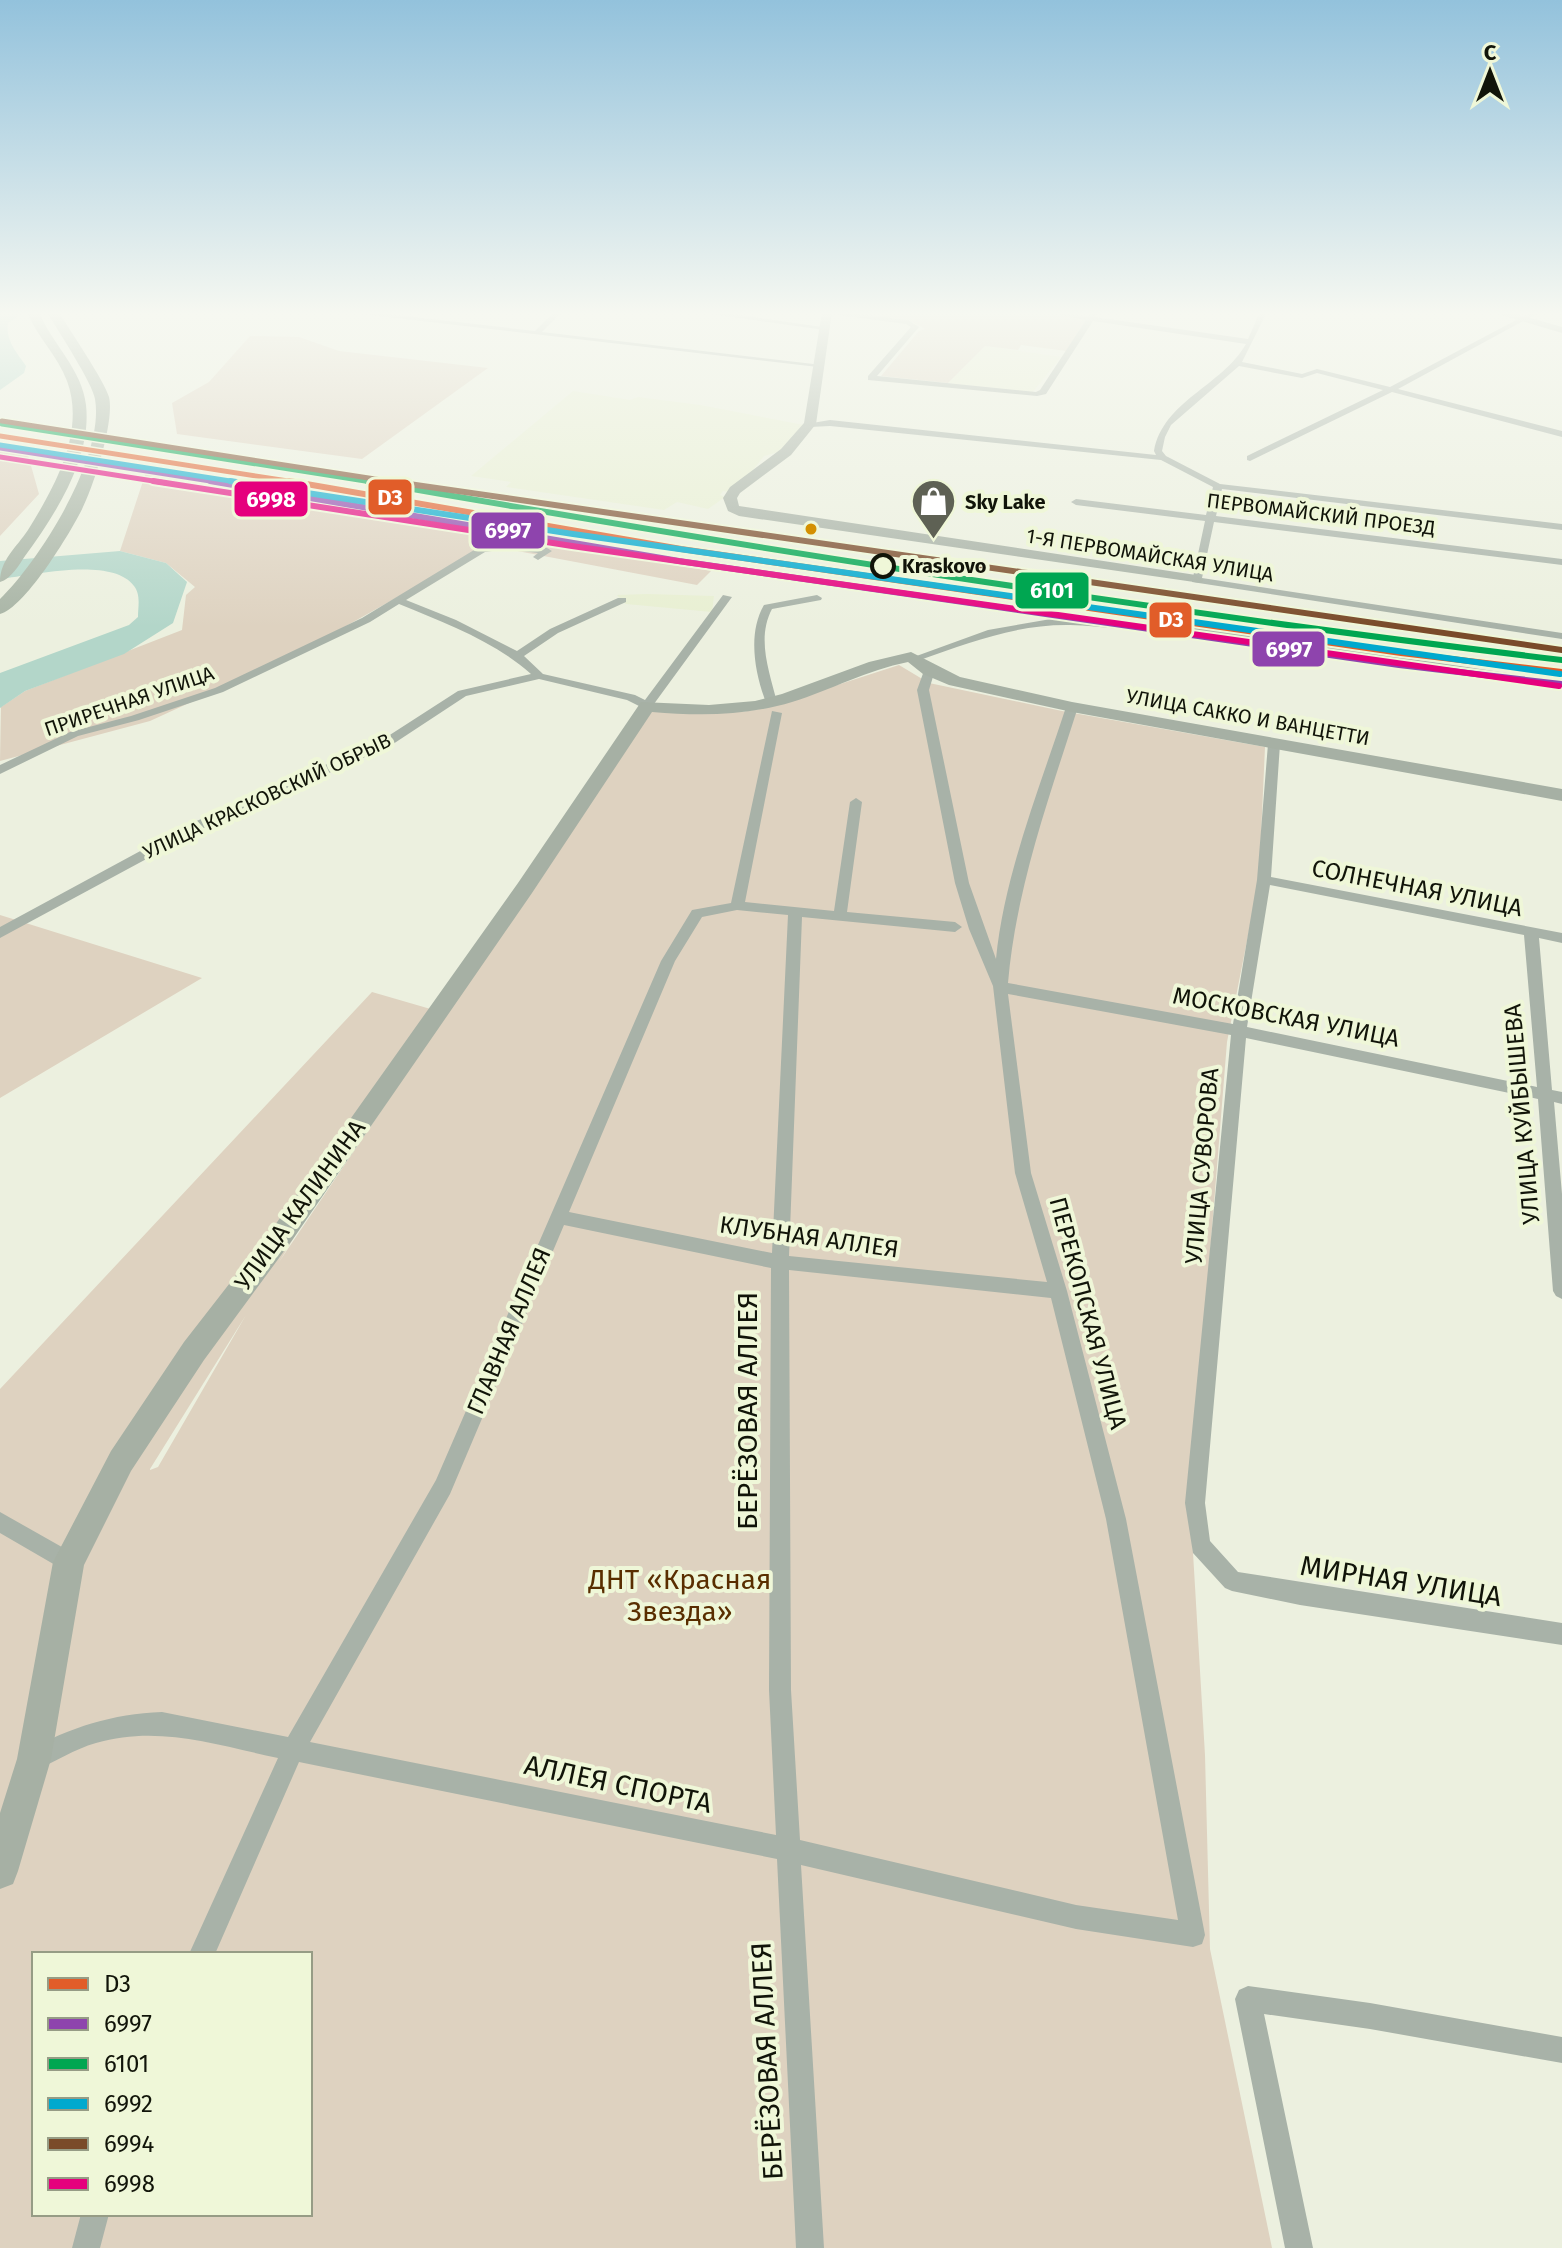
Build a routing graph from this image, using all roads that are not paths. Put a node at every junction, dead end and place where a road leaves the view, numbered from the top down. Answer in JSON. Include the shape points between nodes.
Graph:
{"nodes":[{"id":1,"x":80,"y":417,"type":"edge"},
{"id":2,"x":101,"y":417,"type":"edge"},
{"id":3,"x":811,"y":417,"type":"edge"},
{"id":4,"x":1176,"y":417,"type":"edge"},
{"id":5,"x":1335,"y":417,"type":"edge"},
{"id":6,"x":1495,"y":417,"type":"edge"},
{"id":7,"x":811,"y":420,"type":"junction"},
{"id":8,"x":1562,"y":434,"type":"edge"},
{"id":9,"x":1163,"y":458,"type":"junction"},
{"id":10,"x":1250,"y":458,"type":"dead end"},
{"id":11,"x":1218,"y":486,"type":"junction"},
{"id":12,"x":1076,"y":502,"type":"dead end"},
{"id":13,"x":1209,"y":518,"type":"junction"},
{"id":14,"x":1562,"y":527,"type":"edge"},
{"id":15,"x":538,"y":557,"type":"dead end"},
{"id":16,"x":1562,"y":562,"type":"edge"},
{"id":17,"x":0,"y":577,"type":"edge"},
{"id":18,"x":1196,"y":580,"type":"junction"},
{"id":19,"x":727,"y":597,"type":"dead end"},
{"id":20,"x":817,"y":598,"type":"dead end"},
{"id":21,"x":398,"y":600,"type":"junction"},
{"id":22,"x":622,"y":600,"type":"dead end"},
{"id":23,"x":0,"y":609,"type":"edge"},
{"id":24,"x":1562,"y":636,"type":"edge"},
{"id":25,"x":517,"y":656,"type":"junction"},
{"id":26,"x":923,"y":664,"type":"junction"},
{"id":27,"x":539,"y":676,"type":"junction"},
{"id":28,"x":1562,"y":684,"type":"edge"},
{"id":29,"x":647,"y":706,"type":"junction"},
{"id":30,"x":1072,"y":707,"type":"junction"},
{"id":31,"x":774,"y":708,"type":"junction"},
{"id":32,"x":1274,"y":744,"type":"junction"},
{"id":33,"x":0,"y":770,"type":"edge"},
{"id":34,"x":1562,"y":795,"type":"edge"},
{"id":35,"x":856,"y":802,"type":"dead end"},
{"id":36,"x":1264,"y":880,"type":"junction"},
{"id":37,"x":737,"y":906,"type":"junction"},
{"id":38,"x":795,"y":910,"type":"junction"},
{"id":39,"x":840,"y":916,"type":"junction"},
{"id":40,"x":955,"y":927,"type":"dead end"},
{"id":41,"x":1531,"y":932,"type":"junction"},
{"id":42,"x":0,"y":933,"type":"edge"},
{"id":43,"x":1562,"y":938,"type":"edge"},
{"id":44,"x":1000,"y":987,"type":"junction"},
{"id":45,"x":1239,"y":1031,"type":"junction"},
{"id":46,"x":1544,"y":1094,"type":"junction"},
{"id":47,"x":1562,"y":1098,"type":"edge"},
{"id":48,"x":557,"y":1217,"type":"junction"},
{"id":49,"x":780,"y":1262,"type":"junction"},
{"id":50,"x":1058,"y":1291,"type":"junction"},
{"id":51,"x":1562,"y":1291,"type":"edge"},
{"id":52,"x":0,"y":1522,"type":"edge"},
{"id":53,"x":69,"y":1562,"type":"junction"},
{"id":54,"x":1232,"y":1581,"type":"joint"},
{"id":55,"x":1562,"y":1634,"type":"edge"},
{"id":56,"x":293,"y":1750,"type":"junction"},
{"id":57,"x":34,"y":1759,"type":"junction"},
{"id":58,"x":786,"y":1849,"type":"junction"},
{"id":59,"x":0,"y":1871,"type":"edge"},
{"id":60,"x":1193,"y":1935,"type":"joint"},
{"id":61,"x":203,"y":1952,"type":"edge"},
{"id":62,"x":1562,"y":2050,"type":"edge"},
{"id":63,"x":94,"y":2216,"type":"edge"},
{"id":64,"x":86,"y":2248,"type":"edge"},
{"id":65,"x":810,"y":2248,"type":"edge"},
{"id":66,"x":1299,"y":2248,"type":"edge"}],
"edges":[{"from":1,"to":17,"type":"main road","via":[[78,437],[48,513]]},
{"from":2,"to":23,"type":"main road","via":[[101,434],[73,513],[48,555]]},
{"from":3,"to":7,"type":"main road"},
{"from":4,"to":9,"type":"street","via":[[1158,437]]},
{"from":5,"to":10,"type":"street"},
{"from":6,"to":8,"type":"street"},
{"from":7,"to":9,"type":"street"},
{"from":7,"to":18,"type":"main road","name":"1-Я ПЕРВОМАЙСКАЯ УЛИЦА","via":[[786,452],[735,490],[730,498],[733,508]]},
{"from":9,"to":11,"type":"street"},
{"from":11,"to":13,"type":"street"},
{"from":11,"to":14,"type":"street"},
{"from":12,"to":13,"type":"street","name":"ПЕРВОМАЙСКИЙ ПРОЕЗД"},
{"from":13,"to":16,"type":"street","name":"ПЕРВОМАЙСКИЙ ПРОЕЗД"},
{"from":13,"to":18,"type":"street"},
{"from":15,"to":21,"type":"street","name":"ПРИРЕЧНАЯ УЛИЦА","via":[[547,551],[482,549]]},
{"from":18,"to":24,"type":"street","name":"1-Я ПЕРВОМАЙСКАЯ УЛИЦА"},
{"from":19,"to":29,"type":"street","name":"УЛИЦА КАЛИНИНА"},
{"from":20,"to":31,"type":"street","via":[[764,611],[758,635]]},
{"from":21,"to":25,"type":"street"},
{"from":21,"to":33,"type":"street","name":"ПРИРЕЧНАЯ УЛИЦА","via":[[219,690],[74,734]]},
{"from":22,"to":25,"type":"street","via":[[554,631]]},
{"from":25,"to":27,"type":"street"},
{"from":26,"to":28,"type":"street","via":[[991,632],[1070,622],[1161,632],[1187,629]]},
{"from":26,"to":30,"type":"main road","name":"УЛИЦА САККО И ВАНЦЕТТИ","via":[[955,681]]},
{"from":26,"to":31,"type":"main road","via":[[898,659]]},
{"from":26,"to":44,"type":"street","via":[[923,690],[962,883]]},
{"from":27,"to":29,"type":"street","via":[[631,697]]},
{"from":27,"to":42,"type":"street","name":"УЛИЦА КРАСКОВСКИЙ ОБРЫВ","via":[[462,693],[386,743],[197,826]]},
{"from":29,"to":31,"type":"main road"},
{"from":29,"to":53,"type":"main road","name":"УЛИЦА КАЛИНИНА","via":[[429,1026],[194,1351],[121,1461]]},
{"from":30,"to":32,"type":"main road","name":"УЛИЦА САККО И ВАНЦЕТТИ"},
{"from":30,"to":44,"type":"street","name":"ПЕРЕКОПСКАЯ УЛИЦА","via":[[1026,850],[1005,935]]},
{"from":31,"to":37,"type":"street"},
{"from":32,"to":34,"type":"main road","name":"УЛИЦА САККО И ВАНЦЕТТИ"},
{"from":32,"to":36,"type":"street","name":"УЛИЦА СУВОРОВА"},
{"from":35,"to":39,"type":"street"},
{"from":36,"to":41,"type":"street","name":"СОЛНЕЧНАЯ УЛИЦА"},
{"from":36,"to":45,"type":"street","name":"УЛИЦА СУВОРОВА"},
{"from":37,"to":38,"type":"street","name":"ГЛАВНАЯ АЛЛЕЯ"},
{"from":37,"to":48,"type":"street","name":"ГЛАВНАЯ АЛЛЕЯ","via":[[697,913],[668,961]]},
{"from":38,"to":39,"type":"street","name":"ГЛАВНАЯ АЛЛЕЯ"},
{"from":38,"to":49,"type":"street","name":"БЕРЁЗОВАЯ АЛЛЕЯ"},
{"from":39,"to":40,"type":"street","name":"ГЛАВНАЯ АЛЛЕЯ"},
{"from":41,"to":43,"type":"street","name":"СОЛНЕЧНАЯ УЛИЦА"},
{"from":41,"to":46,"type":"street","name":"УЛИЦА КУЙБЫШЕВА"},
{"from":44,"to":45,"type":"street","name":"МОСКОВСКАЯ УЛИЦА"},
{"from":44,"to":50,"type":"street","name":"ПЕРЕКОПСКАЯ УЛИЦА","via":[[1023,1173]]},
{"from":45,"to":46,"type":"street","name":"МОСКОВСКАЯ УЛИЦА"},
{"from":45,"to":54,"type":"street","name":"УЛИЦА СУВОРОВА","via":[[1195,1503],[1200,1546]]},
{"from":46,"to":47,"type":"street","name":"МОСКОВСКАЯ УЛИЦА"},
{"from":46,"to":51,"type":"street","name":"УЛИЦА КУЙБЫШЕВА"},
{"from":48,"to":49,"type":"street","name":"КЛУБНАЯ АЛЛЕЯ"},
{"from":48,"to":56,"type":"street","name":"ГЛАВНАЯ АЛЛЕЯ","via":[[443,1487]]},
{"from":49,"to":50,"type":"street","name":"КЛУБНАЯ АЛЛЕЯ"},
{"from":49,"to":58,"type":"street","name":"БЕРЁЗОВАЯ АЛЛЕЯ","via":[[778,1553]]},
{"from":50,"to":60,"type":"street","name":"ПЕРЕКОПСКАЯ УЛИЦА","via":[[1116,1519]]},
{"from":52,"to":53,"type":"street"},
{"from":53,"to":57,"type":"main road","name":"УЛИЦА КАЛИНИНА"},
{"from":54,"to":55,"type":"street","name":"МИРНАЯ УЛИЦА"},
{"from":56,"to":57,"type":"street","name":"АЛЛЕЯ СПОРТА","via":[[162,1723],[120,1725],[72,1737]]},
{"from":56,"to":58,"type":"street","name":"АЛЛЕЯ СПОРТА"},
{"from":56,"to":61,"type":"street","name":"ГЛАВНАЯ АЛЛЕЯ"},
{"from":57,"to":59,"type":"main road","name":"УЛИЦА КАЛИНИНА"},
{"from":58,"to":60,"type":"street","name":"АЛЛЕЯ СПОРТА","via":[[1076,1917]]},
{"from":58,"to":65,"type":"street","name":"БЕРЁЗОВАЯ АЛЛЕЯ"},
{"from":62,"to":66,"type":"street","via":[[1248,1999]]},
{"from":63,"to":64,"type":"street"}]}
